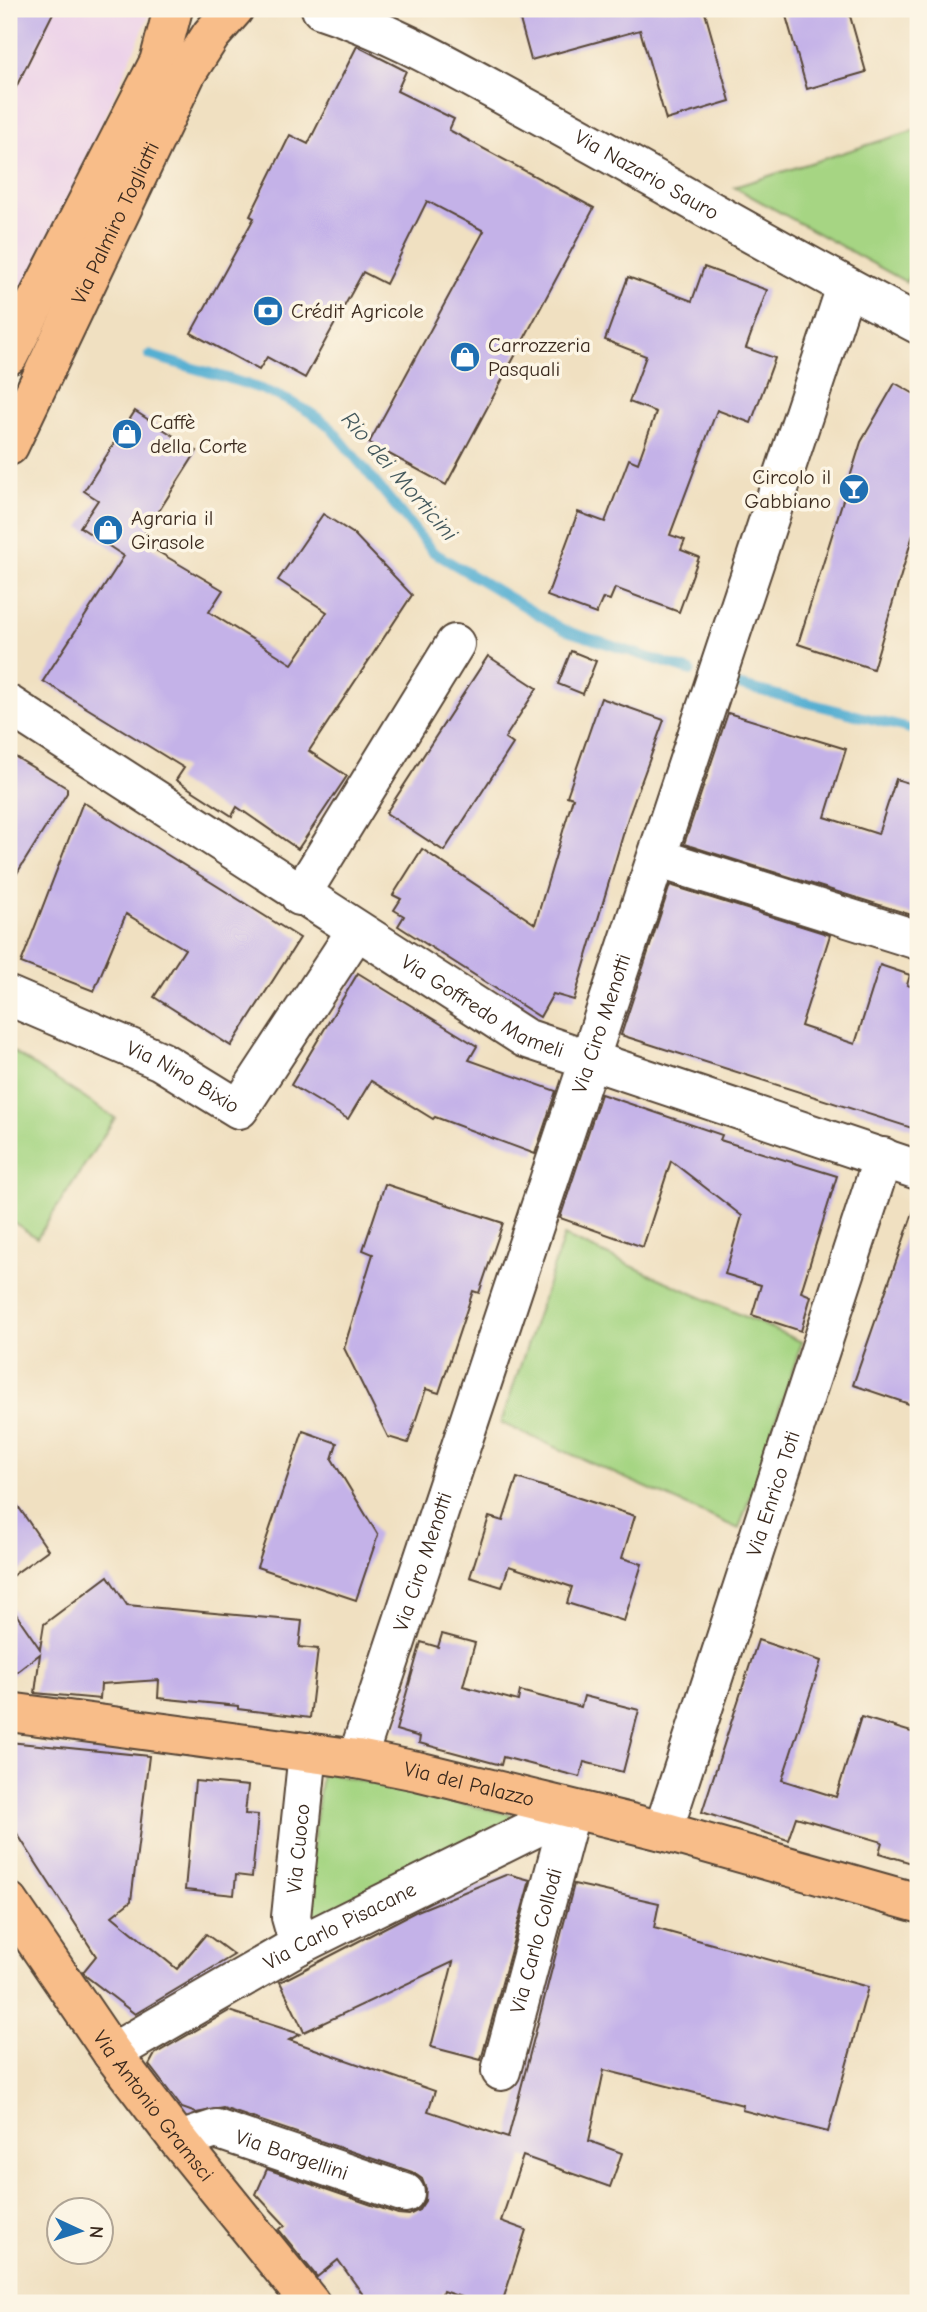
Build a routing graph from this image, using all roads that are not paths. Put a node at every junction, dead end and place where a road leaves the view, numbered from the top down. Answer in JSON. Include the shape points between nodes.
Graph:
{"nodes":[{"id":1,"x":173,"y":9,"type":"edge"},
{"id":2,"x":234,"y":9,"type":"edge"},
{"id":3,"x":321,"y":9,"type":"edge"},
{"id":4,"x":364,"y":17,"type":"edge"},
{"id":5,"x":846,"y":287,"type":"junction"},
{"id":6,"x":918,"y":324,"type":"edge"},
{"id":7,"x":9,"y":355,"type":"edge"},
{"id":8,"x":9,"y":446,"type":"edge"},
{"id":9,"x":455,"y":644,"type":"dead end"},
{"id":10,"x":9,"y":705,"type":"edge"},
{"id":11,"x":657,"y":858,"type":"junction"},
{"id":12,"x":300,"y":896,"type":"junction"},
{"id":13,"x":356,"y":931,"type":"junction"},
{"id":14,"x":918,"y":940,"type":"edge"},
{"id":15,"x":9,"y":996,"type":"edge"},
{"id":16,"x":590,"y":1061,"type":"junction"},
{"id":17,"x":883,"y":1157,"type":"junction"},
{"id":18,"x":918,"y":1170,"type":"edge"},
{"id":19,"x":9,"y":1712,"type":"edge"},
{"id":20,"x":308,"y":1752,"type":"junction"},
{"id":21,"x":357,"y":1759,"type":"junction"},
{"id":22,"x":571,"y":1810,"type":"junction"},
{"id":23,"x":663,"y":1831,"type":"junction"},
{"id":24,"x":9,"y":1902,"type":"edge"},
{"id":25,"x":918,"y":1903,"type":"edge"},
{"id":26,"x":299,"y":1945,"type":"junction"},
{"id":27,"x":112,"y":2053,"type":"junction"},
{"id":28,"x":501,"y":2071,"type":"dead end"},
{"id":29,"x":179,"y":2141,"type":"junction"},
{"id":30,"x":405,"y":2193,"type":"dead end"},
{"id":31,"x":310,"y":2303,"type":"edge"}],
"edges":[{"from":1,"to":7,"type":"main road","name":"Via Palmiro Togliatti","via":[[159,62]]},
{"from":2,"to":8,"type":"main road","name":"Via Palmiro Togliatti","via":[[186,75]]},
{"from":3,"to":4,"type":"street","name":"Via Nazario Sauro"},
{"from":4,"to":5,"type":"street","name":"Via Nazario Sauro"},
{"from":5,"to":6,"type":"street","name":"Via Nazario Sauro"},
{"from":5,"to":11,"type":"street","name":"Via Ciro Menotti"},
{"from":9,"to":12,"type":"street"},
{"from":10,"to":12,"type":"street","name":"Via Goffredo Mameli"},
{"from":11,"to":14,"type":"street"},
{"from":11,"to":16,"type":"street","name":"Via Ciro Menotti"},
{"from":12,"to":13,"type":"street","name":"Via Goffredo Mameli"},
{"from":13,"to":15,"type":"street","name":"Via Nino Bixio","via":[[239,1109],[161,1061]]},
{"from":13,"to":16,"type":"street","name":"Via Goffredo Mameli","via":[[525,1038]]},
{"from":16,"to":17,"type":"street","name":"Via Goffredo Mameli"},
{"from":16,"to":21,"type":"street","name":"Via Ciro Menotti"},
{"from":17,"to":18,"type":"street","name":"Via Goffredo Mameli"},
{"from":17,"to":23,"type":"street","name":"Via Enrico Toti"},
{"from":19,"to":20,"type":"main road","name":"Via del Palazzo"},
{"from":20,"to":21,"type":"main road","name":"Via del Palazzo"},
{"from":20,"to":26,"type":"street","name":"Via Cuoco","via":[[291,1917]]},
{"from":21,"to":22,"type":"main road","name":"Via del Palazzo"},
{"from":22,"to":23,"type":"main road","name":"Via del Palazzo"},
{"from":22,"to":26,"type":"street","name":"Via Carlo Pisacane"},
{"from":22,"to":28,"type":"street","name":"Via Carlo Collodi"},
{"from":23,"to":25,"type":"main road","name":"Via del Palazzo"},
{"from":24,"to":27,"type":"main road","name":"Via Antonio Gramsci"},
{"from":26,"to":27,"type":"street","name":"Via Carlo Pisacane"},
{"from":27,"to":29,"type":"main road","name":"Via Antonio Gramsci"},
{"from":29,"to":30,"type":"street","name":"Via Bargellini","via":[[216,2129]]},
{"from":29,"to":31,"type":"main road","name":"Via Antonio Gramsci"}]}
